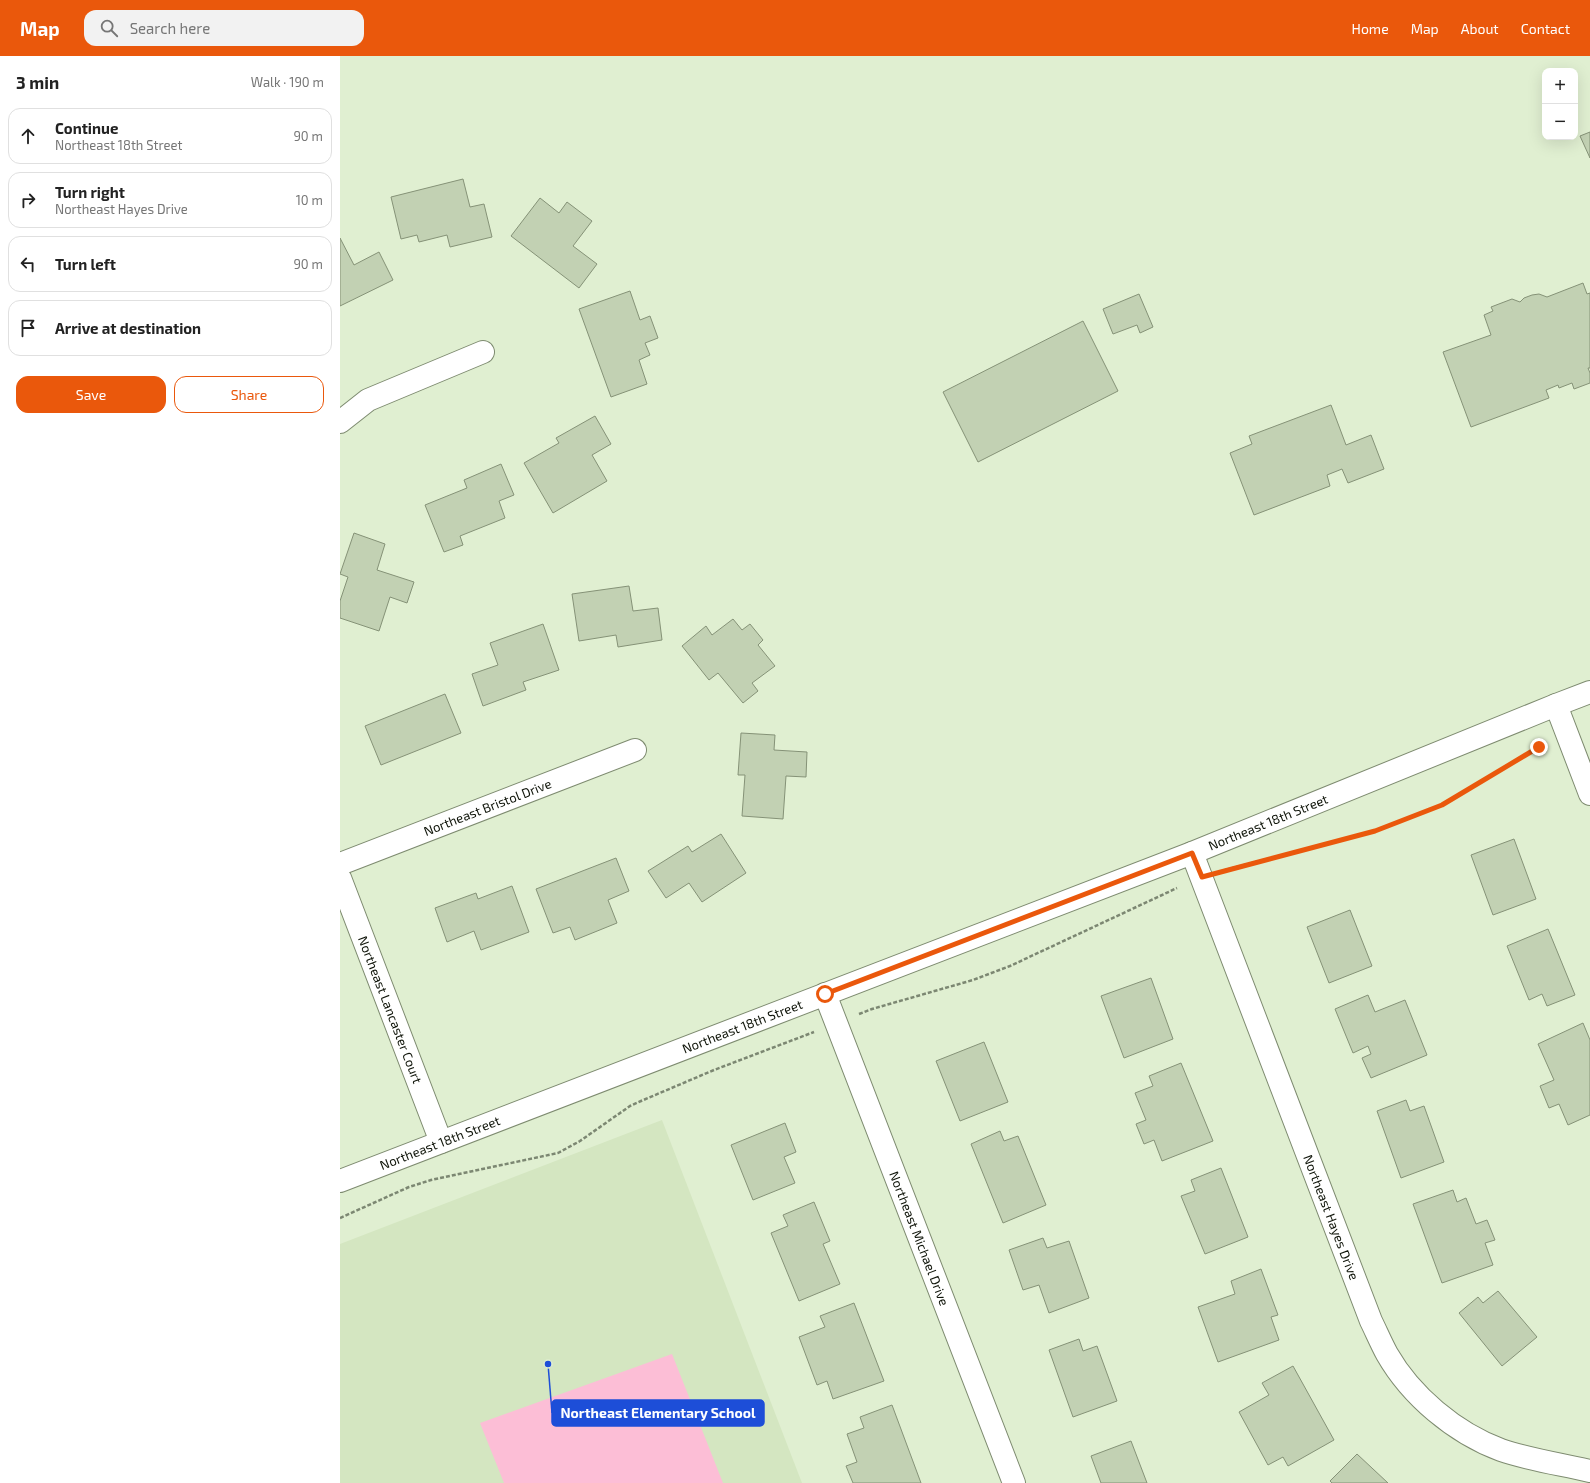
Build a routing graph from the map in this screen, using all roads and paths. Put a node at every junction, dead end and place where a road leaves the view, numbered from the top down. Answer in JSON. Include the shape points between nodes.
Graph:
{"nodes":[{"id":1,"x":483,"y":352,"type":"dead end"},
{"id":2,"x":340,"y":422,"type":"edge"},
{"id":3,"x":1590,"y":692,"type":"edge"},
{"id":4,"x":1556,"y":705,"type":"junction"},
{"id":5,"x":1569,"y":739,"type":"junction"},
{"id":6,"x":635,"y":750,"type":"dead end"},
{"id":7,"x":1590,"y":794,"type":"edge"},
{"id":8,"x":1192,"y":853,"type":"junction"},
{"id":9,"x":340,"y":864,"type":"edge"},
{"id":10,"x":1202,"y":877,"type":"junction"},
{"id":11,"x":340,"y":878,"type":"edge"},
{"id":12,"x":825,"y":994,"type":"junction"},
{"id":13,"x":836,"y":1024,"type":"junction"},
{"id":14,"x":441,"y":1142,"type":"junction"},
{"id":15,"x":340,"y":1181,"type":"edge"},
{"id":16,"x":340,"y":1218,"type":"edge"},
{"id":17,"x":1590,"y":1471,"type":"edge"},
{"id":18,"x":1014,"y":1483,"type":"edge"}],
"edges":[{"from":1,"to":2,"type":"street","via":[[368,400]]},
{"from":3,"to":4,"type":"street","name":"Northeast 18th Street"},
{"from":4,"to":5,"type":"street"},
{"from":4,"to":8,"type":"street","name":"Northeast 18th Street"},
{"from":5,"to":7,"type":"street"},
{"from":5,"to":10,"type":"path","via":[[1539,747],[1442,805],[1375,831]]},
{"from":6,"to":9,"type":"street","name":"Northeast Bristol Drive"},
{"from":8,"to":10,"type":"street","name":"Northeast Hayes Drive"},
{"from":8,"to":12,"type":"street","name":"Northeast 18th Street"},
{"from":10,"to":13,"type":"path","via":[[1010,966],[973,980],[872,1009]]},
{"from":10,"to":17,"type":"street","name":"Northeast Hayes Drive","via":[[1368,1313],[1387,1354],[1409,1386],[1437,1412],[1468,1434],[1500,1449]]},
{"from":11,"to":14,"type":"street","name":"Northeast Lancaster Court"},
{"from":12,"to":13,"type":"street","name":"Northeast Michael Drive"},
{"from":12,"to":14,"type":"street","name":"Northeast 18th Street"},
{"from":13,"to":16,"type":"path","via":[[714,1070],[641,1101],[558,1153],[431,1180],[409,1187]]},
{"from":13,"to":18,"type":"street","name":"Northeast Michael Drive"},
{"from":14,"to":15,"type":"street","name":"Northeast 18th Street"}]}
